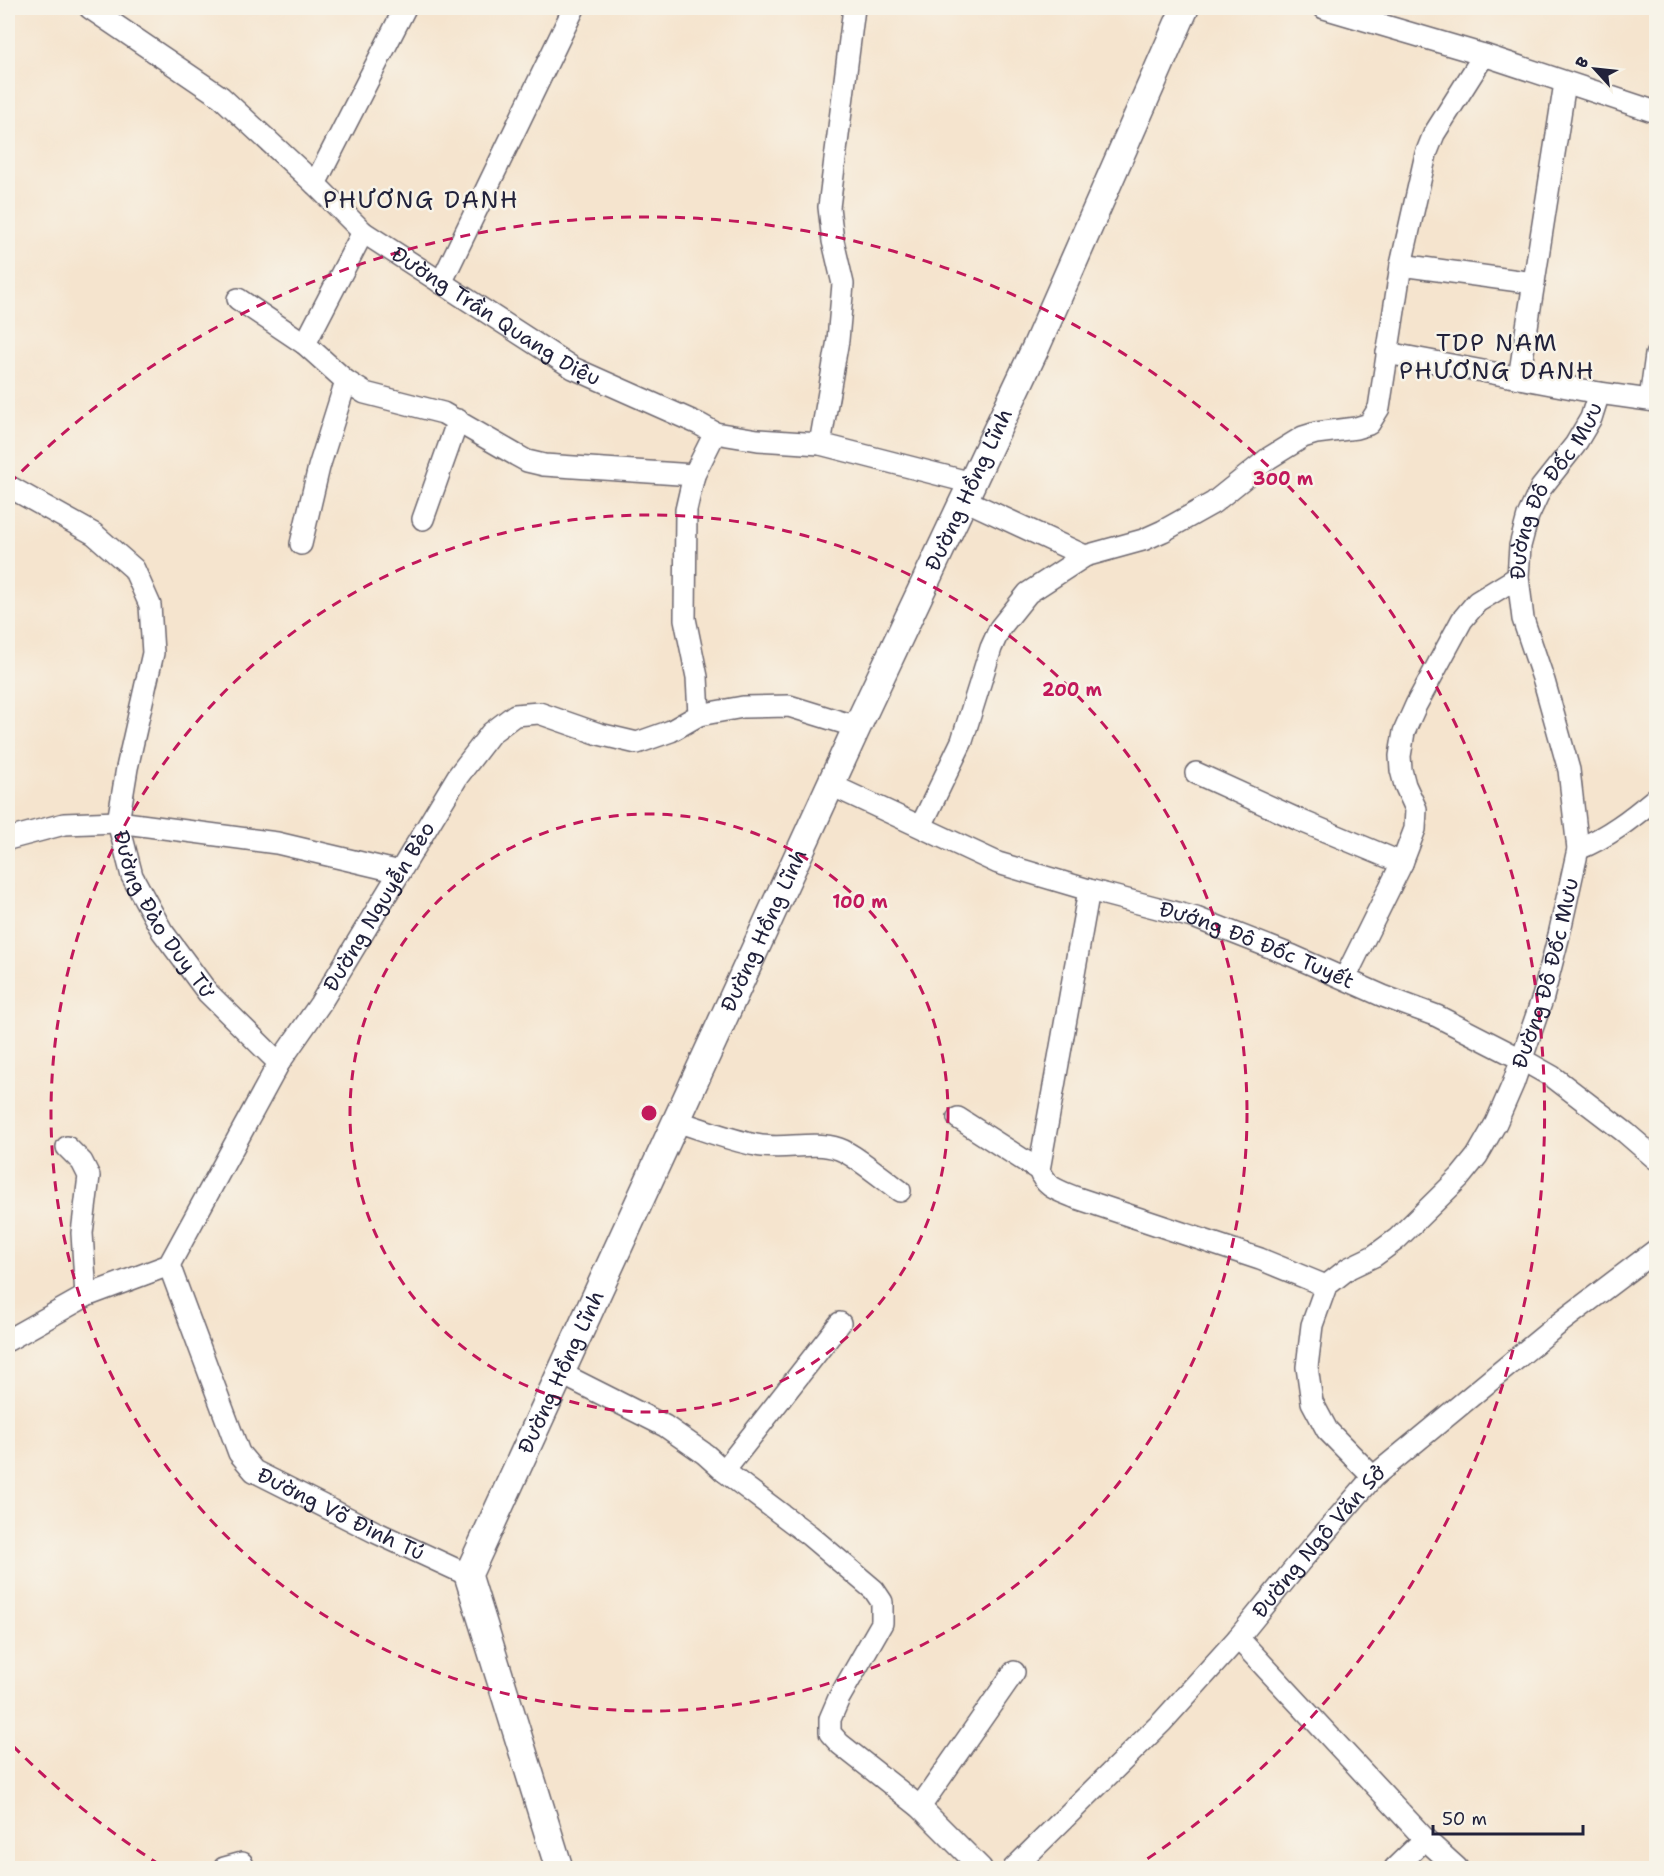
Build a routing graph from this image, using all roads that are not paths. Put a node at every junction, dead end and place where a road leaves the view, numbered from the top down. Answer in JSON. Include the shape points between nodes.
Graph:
{"nodes":[{"id":1,"x":90,"y":8,"type":"edge"},
{"id":2,"x":405,"y":8,"type":"edge"},
{"id":3,"x":574,"y":8,"type":"edge"},
{"id":4,"x":854,"y":8,"type":"edge"},
{"id":5,"x":1185,"y":8,"type":"edge"},
{"id":6,"x":1324,"y":8,"type":"edge"},
{"id":7,"x":1484,"y":55,"type":"junction"},
{"id":8,"x":1565,"y":83,"type":"junction"},
{"id":9,"x":1654,"y":106,"type":"edge"},
{"id":10,"x":315,"y":184,"type":"junction"},
{"id":11,"x":363,"y":232,"type":"junction"},
{"id":12,"x":1401,"y":265,"type":"junction"},
{"id":13,"x":441,"y":283,"type":"junction"},
{"id":14,"x":1534,"y":283,"type":"junction"},
{"id":15,"x":238,"y":299,"type":"dead end"},
{"id":16,"x":305,"y":344,"type":"junction"},
{"id":17,"x":1387,"y":353,"type":"junction"},
{"id":18,"x":1656,"y":355,"type":"edge"},
{"id":19,"x":1519,"y":378,"type":"junction"},
{"id":20,"x":346,"y":381,"type":"junction"},
{"id":21,"x":1599,"y":393,"type":"junction"},
{"id":22,"x":1653,"y":401,"type":"edge"},
{"id":23,"x":458,"y":420,"type":"junction"},
{"id":24,"x":715,"y":434,"type":"junction"},
{"id":25,"x":820,"y":444,"type":"junction"},
{"id":26,"x":694,"y":475,"type":"junction"},
{"id":27,"x":8,"y":486,"type":"edge"},
{"id":28,"x":968,"y":491,"type":"junction"},
{"id":29,"x":423,"y":519,"type":"dead end"},
{"id":30,"x":301,"y":544,"type":"dead end"},
{"id":31,"x":1085,"y":556,"type":"junction"},
{"id":32,"x":1518,"y":577,"type":"junction"},
{"id":33,"x":699,"y":715,"type":"junction"},
{"id":34,"x":857,"y":727,"type":"junction"},
{"id":35,"x":1196,"y":773,"type":"dead end"},
{"id":36,"x":831,"y":785,"type":"junction"},
{"id":37,"x":1656,"y":798,"type":"edge"},
{"id":38,"x":118,"y":822,"type":"junction"},
{"id":39,"x":921,"y":826,"type":"junction"},
{"id":40,"x":8,"y":839,"type":"edge"},
{"id":41,"x":1578,"y":849,"type":"junction"},
{"id":42,"x":1402,"y":863,"type":"junction"},
{"id":43,"x":400,"y":872,"type":"junction"},
{"id":44,"x":1089,"y":890,"type":"junction"},
{"id":45,"x":1345,"y":978,"type":"junction"},
{"id":46,"x":1521,"y":1059,"type":"junction"},
{"id":47,"x":279,"y":1063,"type":"junction"},
{"id":48,"x":958,"y":1118,"type":"dead end"},
{"id":49,"x":676,"y":1121,"type":"junction"},
{"id":50,"x":67,"y":1147,"type":"dead end"},
{"id":51,"x":1656,"y":1159,"type":"edge"},
{"id":52,"x":1040,"y":1170,"type":"junction"},
{"id":53,"x":900,"y":1191,"type":"dead end"},
{"id":54,"x":1656,"y":1250,"type":"edge"},
{"id":55,"x":169,"y":1265,"type":"junction"},
{"id":56,"x":1326,"y":1286,"type":"junction"},
{"id":57,"x":86,"y":1296,"type":"junction"},
{"id":58,"x":840,"y":1323,"type":"dead end"},
{"id":59,"x":8,"y":1340,"type":"edge"},
{"id":60,"x":560,"y":1373,"type":"junction"},
{"id":61,"x":724,"y":1472,"type":"junction"},
{"id":62,"x":1373,"y":1477,"type":"junction"},
{"id":63,"x":468,"y":1575,"type":"junction"},
{"id":64,"x":1238,"y":1638,"type":"junction"},
{"id":65,"x":1014,"y":1672,"type":"dead end"},
{"id":66,"x":920,"y":1807,"type":"junction"},
{"id":67,"x":1425,"y":1839,"type":"junction"},
{"id":68,"x":559,"y":1869,"type":"edge"},
{"id":69,"x":981,"y":1869,"type":"edge"},
{"id":70,"x":1014,"y":1869,"type":"edge"},
{"id":71,"x":1395,"y":1869,"type":"edge"},
{"id":72,"x":1457,"y":1869,"type":"edge"}],
"edges":[{"from":1,"to":10,"type":"street","name":"Đường Trần Quang Diệu","via":[[220,97]]},
{"from":2,"to":10,"type":"street"},
{"from":3,"to":13,"type":"street"},
{"from":4,"to":25,"type":"street","via":[[829,207],[843,284],[838,340]]},
{"from":5,"to":28,"type":"street","name":"Đường Hồng Lĩnh","via":[[1036,347]]},
{"from":6,"to":7,"type":"street"},
{"from":7,"to":8,"type":"street"},
{"from":7,"to":12,"type":"street","via":[[1434,134],[1426,154]]},
{"from":8,"to":9,"type":"street"},
{"from":8,"to":14,"type":"street"},
{"from":10,"to":11,"type":"street","name":"Đường Trần Quang Diệu"},
{"from":11,"to":13,"type":"street","name":"Đường Trần Quang Diệu"},
{"from":11,"to":16,"type":"street"},
{"from":12,"to":14,"type":"street"},
{"from":12,"to":17,"type":"street"},
{"from":13,"to":24,"type":"street","name":"Đường Trần Quang Diệu","via":[[573,368]]},
{"from":14,"to":19,"type":"street"},
{"from":15,"to":16,"type":"street"},
{"from":16,"to":20,"type":"street"},
{"from":17,"to":19,"type":"street"},
{"from":17,"to":31,"type":"street","via":[[1379,408],[1369,424],[1304,437],[1269,458],[1213,503],[1163,531]]},
{"from":18,"to":22,"type":"street"},
{"from":19,"to":21,"type":"street"},
{"from":20,"to":23,"type":"street","via":[[375,397],[430,408]]},
{"from":20,"to":30,"type":"street","via":[[319,467]]},
{"from":21,"to":22,"type":"street"},
{"from":21,"to":32,"type":"street","name":"Đường Đô Đốc Mưu","via":[[1586,427],[1541,488],[1528,516],[1520,546]]},
{"from":23,"to":26,"type":"street","via":[[536,463]]},
{"from":23,"to":29,"type":"street"},
{"from":24,"to":25,"type":"street","name":"Đường Trần Quang Diệu"},
{"from":24,"to":26,"type":"street"},
{"from":25,"to":28,"type":"street","name":"Đường Trần Quang Diệu"},
{"from":26,"to":33,"type":"street","via":[[686,510],[685,619],[697,677]]},
{"from":27,"to":38,"type":"street","name":"Đường Đào Duy Từ","via":[[94,534],[134,569],[150,605],[153,653]]},
{"from":28,"to":31,"type":"street","name":"Đường Trần Quang Diệu"},
{"from":28,"to":34,"type":"street","name":"Đường Hồng Lĩnh"},
{"from":31,"to":39,"type":"street","via":[[1028,593],[1000,628],[963,741]]},
{"from":32,"to":41,"type":"street","name":"Đường Đô Đốc Mưu","via":[[1523,619],[1569,770]]},
{"from":32,"to":42,"type":"street","via":[[1477,602],[1462,620],[1404,732],[1401,770],[1416,810],[1415,829]]},
{"from":33,"to":34,"type":"street","name":"Đường Nguyễn Bèo","via":[[743,707],[789,706]]},
{"from":33,"to":43,"type":"street","name":"Đường Nguyễn Bèo","via":[[671,731],[637,743],[539,713],[515,715],[491,732],[458,776]]},
{"from":34,"to":36,"type":"street","name":"Đường Hồng Lĩnh"},
{"from":35,"to":42,"type":"street"},
{"from":36,"to":39,"type":"street","name":"Đướng Đô Đốc Tuyết"},
{"from":36,"to":49,"type":"street","name":"Đường Hồng Lĩnh"},
{"from":37,"to":41,"type":"street","via":[[1599,840]]},
{"from":38,"to":40,"type":"street","via":[[64,824]]},
{"from":38,"to":43,"type":"street","via":[[277,843]]},
{"from":38,"to":47,"type":"street","name":"Đường Đào Duy Từ","via":[[132,876],[162,931],[208,993]]},
{"from":39,"to":44,"type":"street","name":"Đướng Đô Đốc Tuyết","via":[[998,863]]},
{"from":41,"to":46,"type":"street","name":"Đường Đô Đốc Mưu","via":[[1543,996]]},
{"from":42,"to":45,"type":"street"},
{"from":43,"to":47,"type":"street","name":"Đường Nguyễn Bèo","via":[[320,1004]]},
{"from":44,"to":45,"type":"street","name":"Đướng Đô Đốc Tuyết","via":[[1196,918]]},
{"from":44,"to":52,"type":"street"},
{"from":45,"to":46,"type":"street","name":"Đướng Đô Đốc Tuyết","via":[[1437,1016]]},
{"from":46,"to":51,"type":"street","name":"Đướng Đô Đốc Tuyết","via":[[1585,1101]]},
{"from":46,"to":56,"type":"street","name":"Đường Đô Đốc Mưu","via":[[1496,1123],[1460,1177],[1397,1239]]},
{"from":47,"to":55,"type":"street","name":"Đường Nguyễn Bèo"},
{"from":48,"to":52,"type":"street"},
{"from":49,"to":53,"type":"street","via":[[756,1145],[842,1150]]},
{"from":49,"to":60,"type":"street","name":"Đường Hồng Lĩnh"},
{"from":50,"to":57,"type":"street","via":[[89,1176],[82,1233]]},
{"from":52,"to":56,"type":"street","via":[[1043,1181],[1052,1188],[1260,1259]]},
{"from":54,"to":62,"type":"street","name":"Đường Ngô Văn Sở","via":[[1561,1322]]},
{"from":55,"to":57,"type":"street"},
{"from":55,"to":63,"type":"street","name":"Đường Võ Đình Tú","via":[[238,1453],[254,1472]]},
{"from":56,"to":62,"type":"street","via":[[1312,1325],[1307,1367],[1312,1401],[1328,1430]]},
{"from":57,"to":59,"type":"street"},
{"from":58,"to":61,"type":"street"},
{"from":60,"to":61,"type":"street","via":[[665,1426]]},
{"from":60,"to":63,"type":"street","name":"Đường Hồng Lĩnh"},
{"from":61,"to":66,"type":"street","via":[[817,1542],[874,1590],[882,1602],[882,1623],[839,1698],[830,1719],[830,1733]]},
{"from":62,"to":64,"type":"street","name":"Đường Ngô Văn Sở"},
{"from":63,"to":68,"type":"street"},
{"from":64,"to":67,"type":"street"},
{"from":64,"to":70,"type":"street","name":"Đường Ngô Văn Sở","via":[[1162,1722]]},
{"from":65,"to":66,"type":"street"},
{"from":66,"to":69,"type":"street"},
{"from":67,"to":71,"type":"street"},
{"from":67,"to":72,"type":"street"}]}
